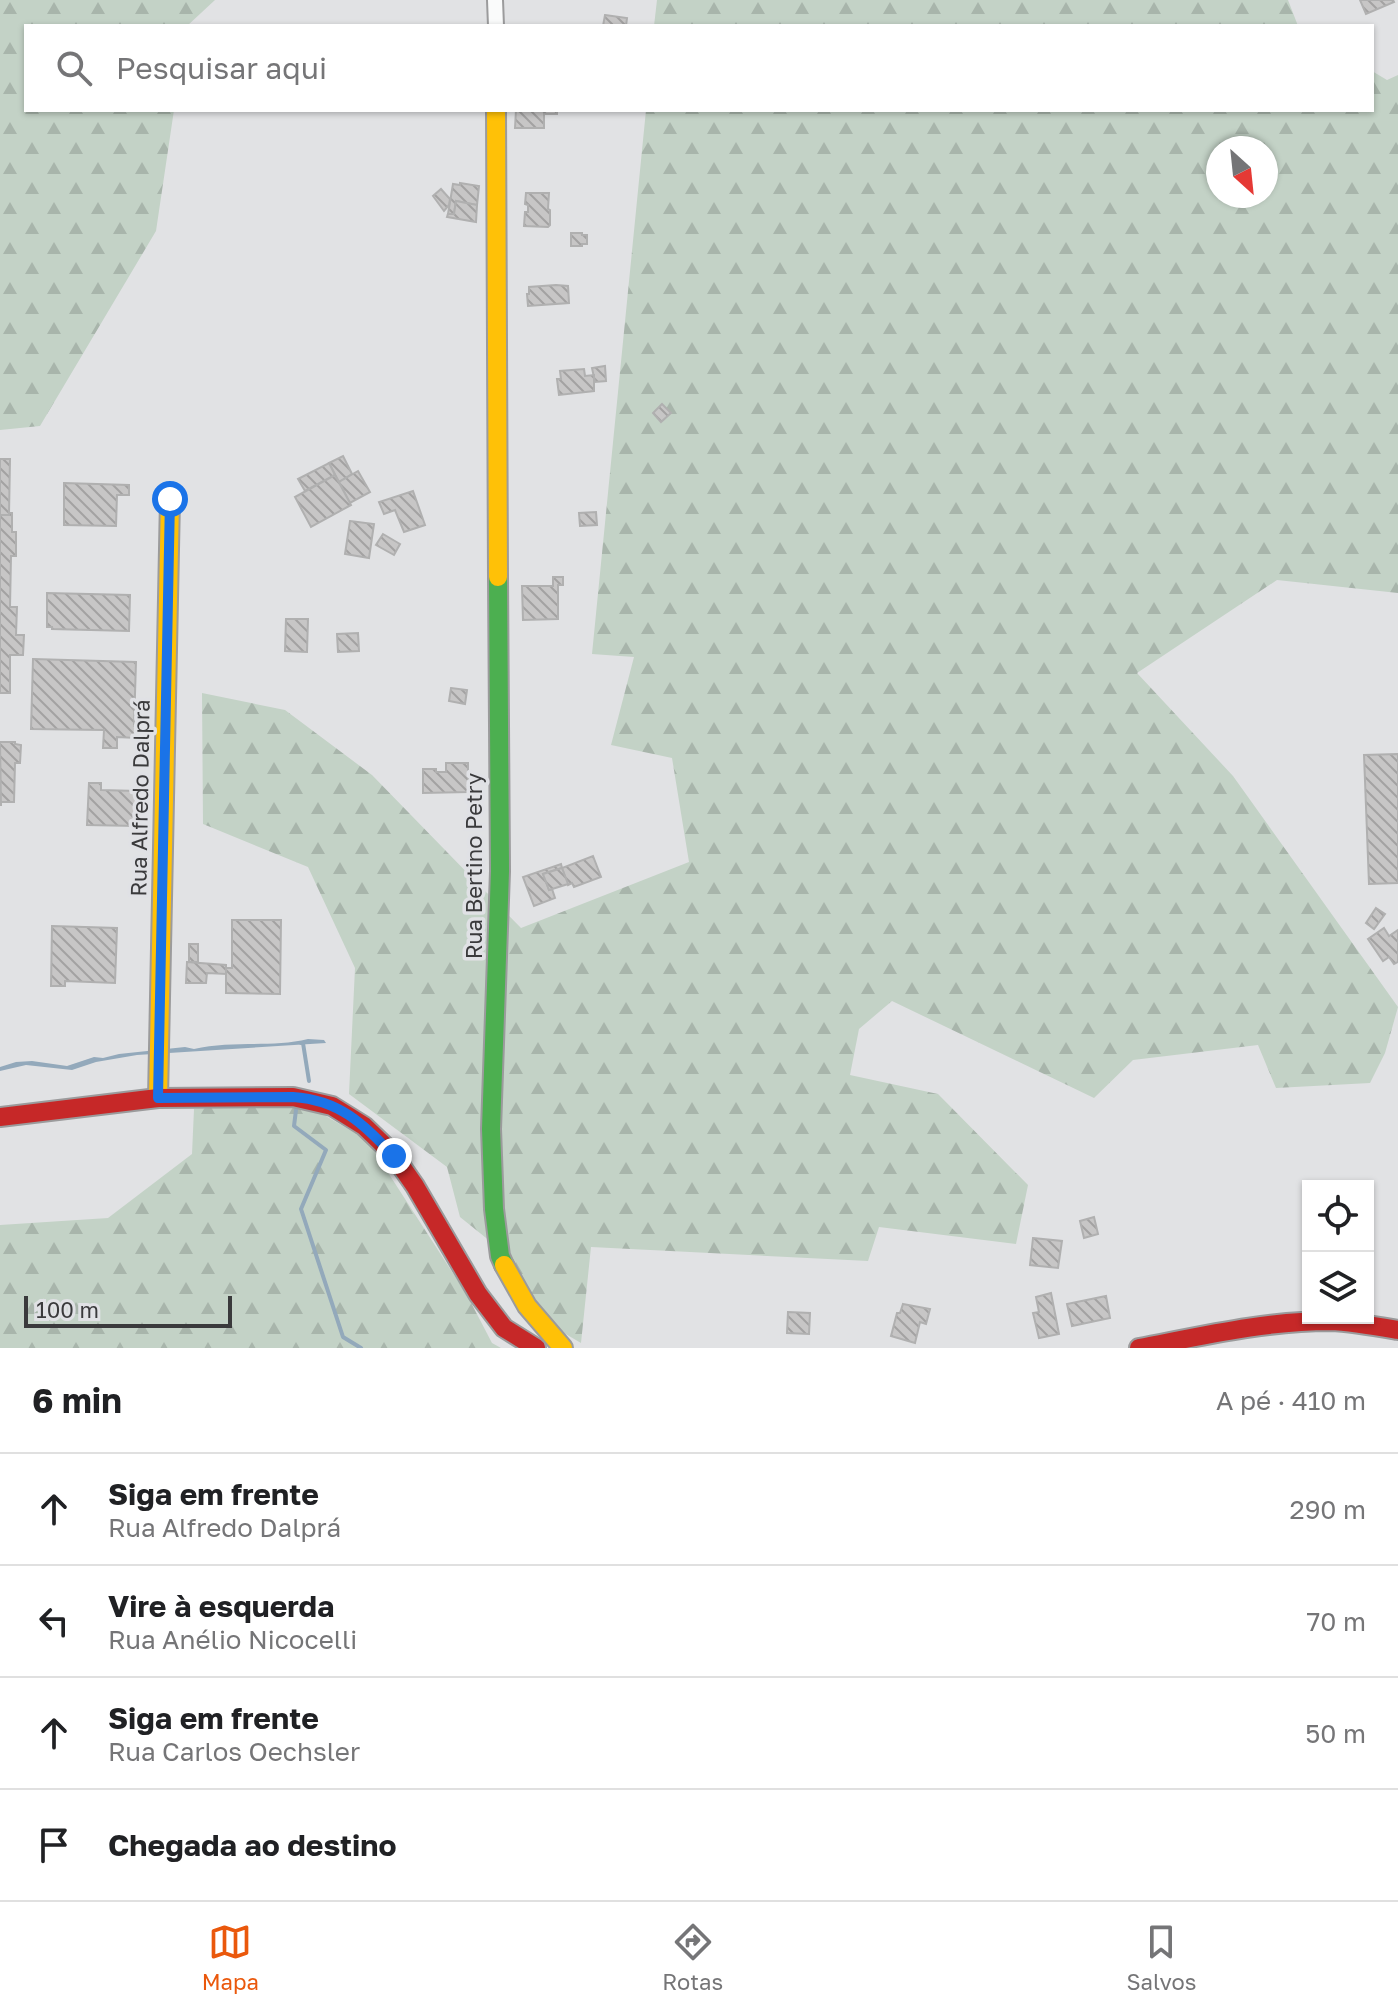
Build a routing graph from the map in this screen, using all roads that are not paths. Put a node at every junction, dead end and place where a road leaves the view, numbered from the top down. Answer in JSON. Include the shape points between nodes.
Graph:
{"nodes":[{"id":1,"x":495,"y":0,"type":"edge"},
{"id":2,"x":496,"y":24,"type":"edge"},
{"id":3,"x":496,"y":112,"type":"edge"},
{"id":4,"x":170,"y":499,"type":"dead end"},
{"id":5,"x":158,"y":1098,"type":"junction"},
{"id":6,"x":0,"y":1117,"type":"edge"},
{"id":7,"x":1398,"y":1330,"type":"edge"},
{"id":8,"x":536,"y":1348,"type":"edge"},
{"id":9,"x":563,"y":1348,"type":"edge"},
{"id":10,"x":1139,"y":1348,"type":"edge"}],
"edges":[{"from":1,"to":2,"type":"street"},
{"from":3,"to":9,"type":"street","name":"Rua Bertino Petry","via":[[500,871],[491,1129],[494,1209],[500,1256],[511,1280]]},
{"from":4,"to":5,"type":"street","name":"Rua Alfredo Dalprá"},
{"from":5,"to":6,"type":"street"},
{"from":5,"to":8,"type":"street","via":[[302,1097],[354,1117],[394,1156],[502,1327]]},
{"from":7,"to":10,"type":"street","via":[[1309,1320]]}]}
